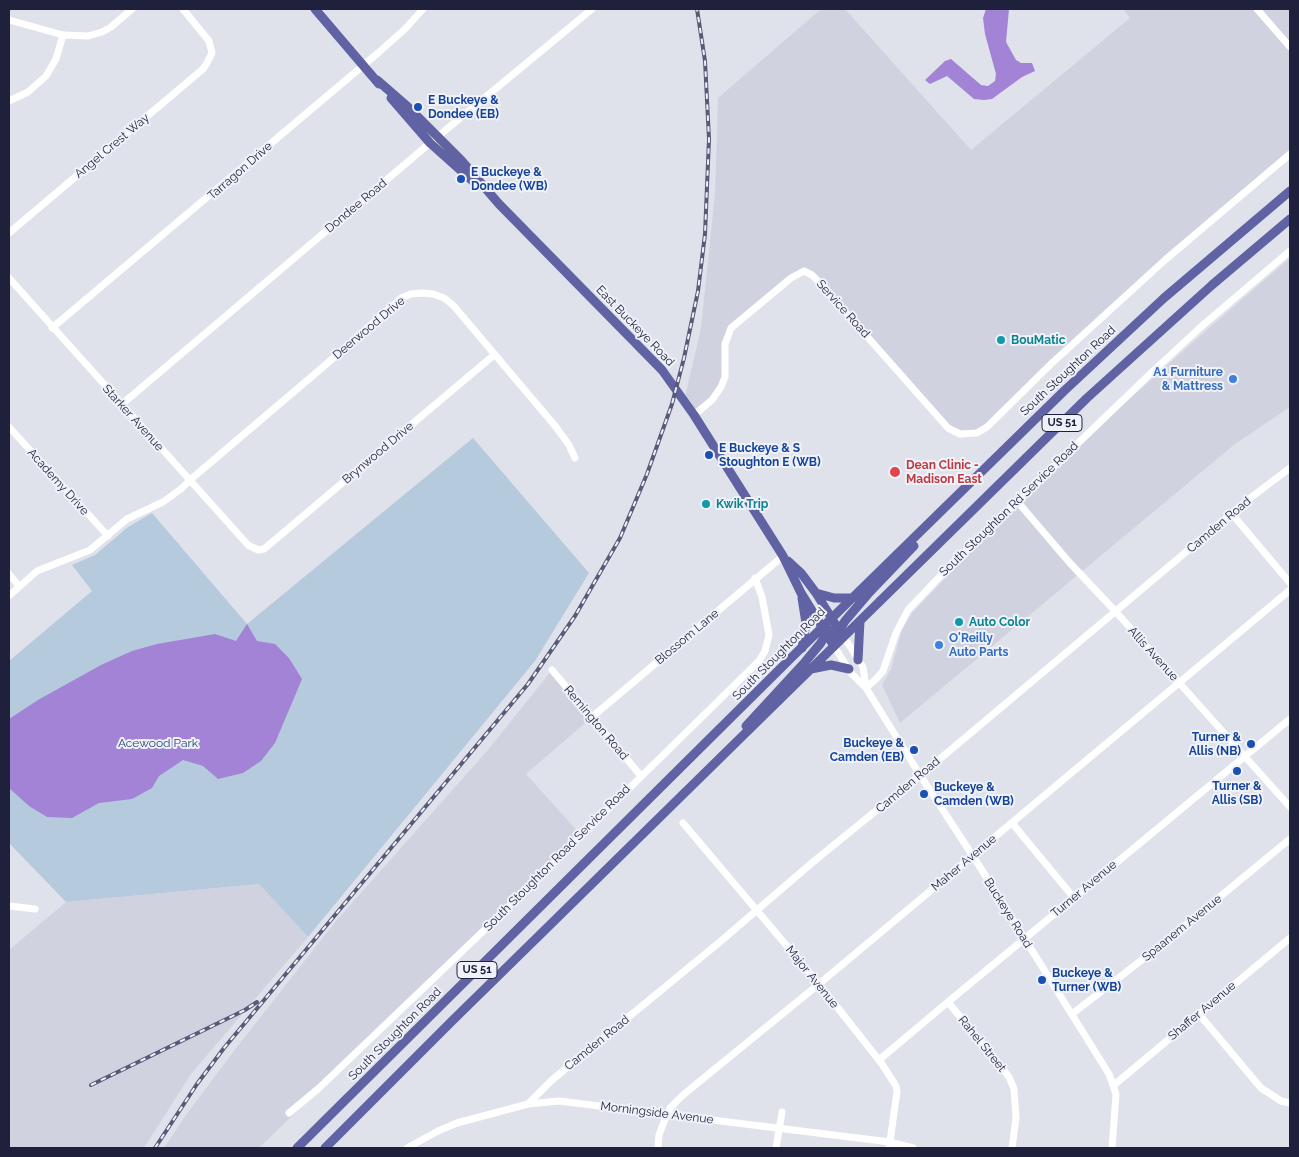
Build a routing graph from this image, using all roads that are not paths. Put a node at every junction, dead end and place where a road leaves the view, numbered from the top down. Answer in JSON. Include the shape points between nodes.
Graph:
{"nodes":[{"id":1,"x":132,"y":9,"type":"edge"},
{"id":2,"x":183,"y":9,"type":"edge"},
{"id":3,"x":315,"y":9,"type":"edge"},
{"id":4,"x":423,"y":9,"type":"edge"},
{"id":5,"x":592,"y":9,"type":"edge"},
{"id":6,"x":1256,"y":9,"type":"edge"},
{"id":7,"x":9,"y":20,"type":"edge"},
{"id":8,"x":63,"y":35,"type":"junction"},
{"id":9,"x":1290,"y":47,"type":"edge"},
{"id":10,"x":364,"y":65,"type":"junction"},
{"id":11,"x":377,"y":80,"type":"junction"},
{"id":12,"x":9,"y":101,"type":"edge"},
{"id":13,"x":438,"y":137,"type":"junction"},
{"id":14,"x":430,"y":143,"type":"junction"},
{"id":15,"x":1290,"y":154,"type":"edge"},
{"id":16,"x":1290,"y":191,"type":"edge"},
{"id":17,"x":499,"y":204,"type":"junction"},
{"id":18,"x":1290,"y":219,"type":"edge"},
{"id":19,"x":9,"y":233,"type":"edge"},
{"id":20,"x":1290,"y":251,"type":"edge"},
{"id":21,"x":9,"y":278,"type":"edge"},
{"id":22,"x":52,"y":328,"type":"junction"},
{"id":23,"x":494,"y":355,"type":"junction"},
{"id":24,"x":121,"y":405,"type":"junction"},
{"id":25,"x":694,"y":415,"type":"junction"},
{"id":26,"x":9,"y":427,"type":"edge"},
{"id":27,"x":948,"y":428,"type":"joint"},
{"id":28,"x":576,"y":458,"type":"dead end"},
{"id":29,"x":1290,"y":468,"type":"edge"},
{"id":30,"x":190,"y":480,"type":"junction"},
{"id":31,"x":968,"y":484,"type":"junction"},
{"id":32,"x":1017,"y":501,"type":"junction"},
{"id":33,"x":1232,"y":514,"type":"junction"},
{"id":34,"x":108,"y":536,"type":"junction"},
{"id":35,"x":262,"y":550,"type":"joint"},
{"id":36,"x":782,"y":556,"type":"junction"},
{"id":37,"x":9,"y":574,"type":"edge"},
{"id":38,"x":755,"y":578,"type":"junction"},
{"id":39,"x":1290,"y":583,"type":"edge"},
{"id":40,"x":19,"y":586,"type":"junction"},
{"id":41,"x":1290,"y":590,"type":"edge"},
{"id":42,"x":801,"y":592,"type":"junction"},
{"id":43,"x":816,"y":593,"type":"junction"},
{"id":44,"x":9,"y":596,"type":"edge"},
{"id":45,"x":853,"y":598,"type":"junction"},
{"id":46,"x":1116,"y":612,"type":"junction"},
{"id":47,"x":832,"y":619,"type":"junction"},
{"id":48,"x":860,"y":621,"type":"junction"},
{"id":49,"x":825,"y":631,"type":"junction"},
{"id":50,"x":842,"y":634,"type":"junction"},
{"id":51,"x":834,"y":646,"type":"junction"},
{"id":52,"x":802,"y":648,"type":"junction"},
{"id":53,"x":858,"y":660,"type":"junction"},
{"id":54,"x":849,"y":669,"type":"junction"},
{"id":55,"x":552,"y":670,"type":"dead end"},
{"id":56,"x":810,"y":670,"type":"junction"},
{"id":57,"x":1180,"y":683,"type":"junction"},
{"id":58,"x":866,"y":688,"type":"junction"},
{"id":59,"x":592,"y":718,"type":"junction"},
{"id":60,"x":1290,"y":719,"type":"edge"},
{"id":61,"x":1245,"y":756,"type":"junction"},
{"id":62,"x":714,"y":765,"type":"junction"},
{"id":63,"x":920,"y":774,"type":"junction"},
{"id":64,"x":641,"y":776,"type":"junction"},
{"id":65,"x":1290,"y":807,"type":"edge"},
{"id":66,"x":683,"y":822,"type":"dead end"},
{"id":67,"x":1012,"y":823,"type":"junction"},
{"id":68,"x":1290,"y":839,"type":"edge"},
{"id":69,"x":973,"y":856,"type":"junction"},
{"id":70,"x":1074,"y":898,"type":"junction"},
{"id":71,"x":9,"y":906,"type":"edge"},
{"id":72,"x":35,"y":909,"type":"dead end"},
{"id":73,"x":758,"y":910,"type":"junction"},
{"id":74,"x":1024,"y":938,"type":"junction"},
{"id":75,"x":1290,"y":938,"type":"edge"},
{"id":76,"x":819,"y":984,"type":"junction"},
{"id":77,"x":948,"y":1002,"type":"junction"},
{"id":78,"x":1072,"y":1014,"type":"junction"},
{"id":79,"x":1199,"y":1014,"type":"junction"},
{"id":80,"x":879,"y":1060,"type":"junction"},
{"id":81,"x":1114,"y":1085,"type":"junction"},
{"id":82,"x":1290,"y":1103,"type":"edge"},
{"id":83,"x":528,"y":1104,"type":"junction"},
{"id":84,"x":289,"y":1112,"type":"dead end"},
{"id":85,"x":782,"y":1112,"type":"dead end"},
{"id":86,"x":666,"y":1114,"type":"junction"},
{"id":87,"x":779,"y":1128,"type":"junction"},
{"id":88,"x":889,"y":1145,"type":"edge"},
{"id":89,"x":297,"y":1148,"type":"edge"},
{"id":90,"x":325,"y":1148,"type":"edge"},
{"id":91,"x":407,"y":1148,"type":"edge"},
{"id":92,"x":658,"y":1148,"type":"edge"},
{"id":93,"x":776,"y":1148,"type":"edge"},
{"id":94,"x":914,"y":1148,"type":"edge"},
{"id":95,"x":1012,"y":1148,"type":"edge"},
{"id":96,"x":1112,"y":1148,"type":"edge"}],
"edges":[{"from":1,"to":8,"type":"street","via":[[111,27],[96,34]]},
{"from":2,"to":19,"type":"street","name":"Angel Crest Way","via":[[212,49],[203,69]]},
{"from":3,"to":10,"type":"main road","name":"East Buckeye Road"},
{"from":4,"to":10,"type":"street","name":"Tarragon Drive"},
{"from":5,"to":13,"type":"street","name":"Dondee Road"},
{"from":6,"to":9,"type":"street"},
{"from":7,"to":8,"type":"street"},
{"from":8,"to":12,"type":"street","via":[[56,59],[46,76],[28,92]]},
{"from":10,"to":11,"type":"main road","name":"East Buckeye Road"},
{"from":10,"to":22,"type":"street","name":"Tarragon Drive"},
{"from":11,"to":13,"type":"main road","name":"East Buckeye Road"},
{"from":11,"to":14,"type":"main road","name":"East Buckeye Road"},
{"from":13,"to":14,"type":"street","name":"Dondee Road"},
{"from":13,"to":17,"type":"main road","name":"East Buckeye Road"},
{"from":14,"to":17,"type":"main road","name":"East Buckeye Road"},
{"from":14,"to":24,"type":"street","name":"Dondee Road"},
{"from":15,"to":27,"type":"street","name":"South Stoughton Road","via":[[1158,266],[987,427],[966,435]]},
{"from":16,"to":31,"type":"main road","name":"South Stoughton Road","number":"US 51","via":[[1121,338]]},
{"from":17,"to":25,"type":"main road","name":"East Buckeye Road","via":[[662,370]]},
{"from":18,"to":48,"type":"main road","number":"US 51","via":[[1122,366]]},
{"from":20,"to":32,"type":"street","name":"South Stoughton Rd Service Road","via":[[1202,326]]},
{"from":21,"to":22,"type":"street","name":"Starker Avenue"},
{"from":22,"to":24,"type":"street","name":"Starker Avenue"},
{"from":23,"to":28,"type":"street","name":"Deerwood Drive","via":[[556,428]]},
{"from":23,"to":30,"type":"street","name":"Deerwood Drive","via":[[449,301],[427,293],[400,298]]},
{"from":23,"to":35,"type":"street","name":"Brynwood Drive"},
{"from":24,"to":30,"type":"street","name":"Starker Avenue"},
{"from":25,"to":27,"type":"street","name":"Service Road","via":[[712,400],[721,387],[725,377],[725,344],[732,328],[790,278],[804,271],[812,274]]},
{"from":25,"to":36,"type":"main road","name":"East Buckeye Road"},
{"from":26,"to":34,"type":"street","name":"Academy Drive"},
{"from":29,"to":33,"type":"street","name":"Camden Road"},
{"from":30,"to":34,"type":"street","name":"Deerwood Drive","via":[[163,502],[127,520]]},
{"from":30,"to":35,"type":"street","name":"Starker Avenue","via":[[249,547]]},
{"from":31,"to":45,"type":"main road","name":"South Stoughton Road","number":"US 51"},
{"from":31,"to":50,"type":"main road","via":[[957,502],[868,594]]},
{"from":32,"to":46,"type":"street","name":"Allis Avenue"},
{"from":32,"to":58,"type":"street","name":"South Stoughton Rd Service Road","via":[[912,606],[896,633],[886,665]]},
{"from":33,"to":39,"type":"street"},
{"from":33,"to":46,"type":"street","name":"Camden Road"},
{"from":34,"to":40,"type":"street","name":"Deerwood Drive","via":[[90,550],[37,571]]},
{"from":36,"to":38,"type":"street","name":"Blossom Lane"},
{"from":36,"to":42,"type":"main road","name":"East Buckeye Road"},
{"from":36,"to":43,"type":"main road","name":"East Buckeye Road"},
{"from":37,"to":40,"type":"street"},
{"from":38,"to":59,"type":"street","name":"Blossom Lane"},
{"from":38,"to":64,"type":"street","name":"South Stoughton Road Service Road","via":[[768,626],[768,641],[760,660]]},
{"from":40,"to":44,"type":"street","name":"Deerwood Drive"},
{"from":41,"to":57,"type":"street","name":"Maher Avenue"},
{"from":42,"to":49,"type":"main road","name":"East Buckeye Road"},
{"from":42,"to":52,"type":"main road","via":[[806,623]]},
{"from":43,"to":45,"type":"main road","via":[[834,598]]},
{"from":43,"to":47,"type":"main road","name":"East Buckeye Road"},
{"from":45,"to":47,"type":"main road","name":"South Stoughton Road","number":"US 51"},
{"from":46,"to":57,"type":"street","name":"Allis Avenue"},
{"from":46,"to":63,"type":"street","name":"Camden Road"},
{"from":47,"to":49,"type":"main road","name":"South Stoughton Road","number":"US 51"},
{"from":47,"to":50,"type":"main road","name":"East Buckeye Road"},
{"from":48,"to":50,"type":"main road","number":"US 51"},
{"from":48,"to":53,"type":"main road"},
{"from":49,"to":51,"type":"main road","name":"East Buckeye Road"},
{"from":49,"to":52,"type":"main road","name":"South Stoughton Road","number":"US 51"},
{"from":49,"to":62,"type":"main road","via":[[805,662],[759,710]]},
{"from":50,"to":51,"type":"main road","number":"US 51"},
{"from":50,"to":53,"type":"street","name":"Buckeye Road"},
{"from":51,"to":54,"type":"street","name":"Buckeye Road"},
{"from":51,"to":56,"type":"main road","number":"US 51"},
{"from":52,"to":89,"type":"main road","name":"South Stoughton Road","number":"US 51"},
{"from":53,"to":58,"type":"street","name":"Buckeye Road","via":[[863,667]]},
{"from":54,"to":56,"type":"main road","via":[[831,665]]},
{"from":54,"to":58,"type":"street","name":"Buckeye Road"},
{"from":55,"to":59,"type":"street","name":"Remington Road"},
{"from":56,"to":62,"type":"main road","number":"US 51"},
{"from":57,"to":61,"type":"street","name":"Allis Avenue"},
{"from":57,"to":67,"type":"street","name":"Maher Avenue"},
{"from":58,"to":63,"type":"street","name":"Buckeye Road"},
{"from":59,"to":64,"type":"street","name":"Remington Road"},
{"from":60,"to":61,"type":"street","name":"Turner Avenue"},
{"from":61,"to":65,"type":"street","name":"Allis Avenue"},
{"from":61,"to":70,"type":"street","name":"Turner Avenue"},
{"from":62,"to":90,"type":"main road","number":"US 51"},
{"from":63,"to":69,"type":"street","name":"Buckeye Road"},
{"from":63,"to":73,"type":"street","name":"Camden Road"},
{"from":64,"to":84,"type":"street","name":"South Stoughton Road Service Road","via":[[319,1088]]},
{"from":66,"to":73,"type":"street","name":"Major Avenue"},
{"from":67,"to":69,"type":"street","name":"Maher Avenue"},
{"from":67,"to":70,"type":"street"},
{"from":68,"to":78,"type":"street","name":"Spaanem Avenue"},
{"from":69,"to":74,"type":"street","name":"Buckeye Road"},
{"from":69,"to":76,"type":"street","name":"Maher Avenue"},
{"from":70,"to":74,"type":"street","name":"Turner Avenue"},
{"from":71,"to":72,"type":"street"},
{"from":73,"to":76,"type":"street","name":"Major Avenue"},
{"from":73,"to":83,"type":"street","name":"Camden Road","via":[[552,1080]]},
{"from":74,"to":77,"type":"street","name":"Turner Avenue"},
{"from":74,"to":78,"type":"street","name":"Buckeye Road"},
{"from":75,"to":79,"type":"street","name":"Shaffer Avenue"},
{"from":76,"to":80,"type":"street","name":"Major Avenue"},
{"from":76,"to":86,"type":"street","name":"Maher Avenue","via":[[682,1095]]},
{"from":77,"to":80,"type":"street","name":"Turner Avenue"},
{"from":77,"to":95,"type":"street","name":"Rahel Street","via":[[1009,1077],[1014,1089],[1016,1118]]},
{"from":78,"to":81,"type":"street","name":"Buckeye Road"},
{"from":79,"to":81,"type":"street","name":"Shaffer Avenue"},
{"from":79,"to":82,"type":"street","via":[[1261,1088]]},
{"from":80,"to":88,"type":"street","name":"Major Avenue","via":[[896,1086]]},
{"from":81,"to":96,"type":"street","name":"Buckeye Road"},
{"from":83,"to":86,"type":"street","name":"Morningside Avenue","via":[[567,1101]]},
{"from":83,"to":91,"type":"street","name":"Morningside Avenue","via":[[448,1126]]},
{"from":85,"to":87,"type":"street"},
{"from":86,"to":87,"type":"street","name":"Morningside Avenue"},
{"from":86,"to":92,"type":"street","name":"Maher Avenue"},
{"from":87,"to":88,"type":"street","name":"Morningside Avenue"},
{"from":87,"to":93,"type":"street"},
{"from":88,"to":94,"type":"street","name":"Morningside Avenue"}]}
